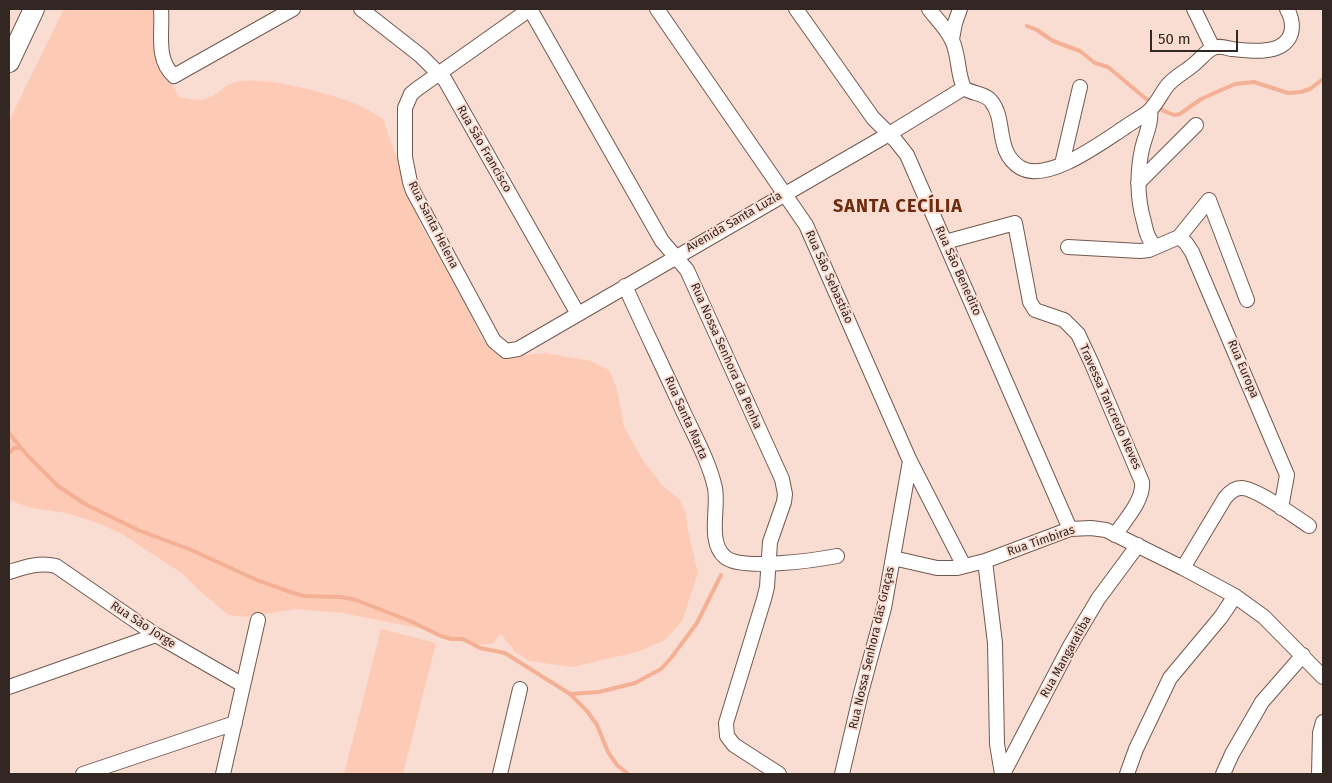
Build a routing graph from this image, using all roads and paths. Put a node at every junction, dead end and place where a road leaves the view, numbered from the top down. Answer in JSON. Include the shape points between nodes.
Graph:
{"nodes":[{"id":1,"x":34,"y":9,"type":"edge"},
{"id":2,"x":161,"y":9,"type":"edge"},
{"id":3,"x":293,"y":9,"type":"edge"},
{"id":4,"x":361,"y":9,"type":"edge"},
{"id":5,"x":530,"y":9,"type":"edge"},
{"id":6,"x":657,"y":9,"type":"edge"},
{"id":7,"x":796,"y":9,"type":"edge"},
{"id":8,"x":929,"y":9,"type":"edge"},
{"id":9,"x":960,"y":9,"type":"edge"},
{"id":10,"x":1194,"y":9,"type":"edge"},
{"id":11,"x":1288,"y":9,"type":"edge"},
{"id":12,"x":952,"y":39,"type":"junction"},
{"id":13,"x":1213,"y":48,"type":"junction"},
{"id":14,"x":9,"y":62,"type":"edge"},
{"id":15,"x":438,"y":73,"type":"junction"},
{"id":16,"x":1080,"y":86,"type":"dead end"},
{"id":17,"x":964,"y":88,"type":"junction"},
{"id":18,"x":1150,"y":110,"type":"junction"},
{"id":19,"x":1196,"y":125,"type":"dead end"},
{"id":20,"x":889,"y":134,"type":"junction"},
{"id":21,"x":1062,"y":164,"type":"junction"},
{"id":22,"x":1138,"y":183,"type":"junction"},
{"id":23,"x":784,"y":193,"type":"junction"},
{"id":24,"x":1179,"y":237,"type":"junction"},
{"id":25,"x":945,"y":242,"type":"junction"},
{"id":26,"x":1156,"y":246,"type":"junction"},
{"id":27,"x":1068,"y":247,"type":"dead end"},
{"id":28,"x":675,"y":257,"type":"junction"},
{"id":29,"x":625,"y":286,"type":"junction"},
{"id":30,"x":1247,"y":300,"type":"dead end"},
{"id":31,"x":578,"y":314,"type":"junction"},
{"id":32,"x":503,"y":350,"type":"joint"},
{"id":33,"x":910,"y":461,"type":"junction"},
{"id":34,"x":1281,"y":508,"type":"junction"},
{"id":35,"x":1309,"y":526,"type":"dead end"},
{"id":36,"x":1070,"y":529,"type":"junction"},
{"id":37,"x":1116,"y":535,"type":"junction"},
{"id":38,"x":1138,"y":545,"type":"junction"},
{"id":39,"x":838,"y":556,"type":"dead end"},
{"id":40,"x":893,"y":558,"type":"junction"},
{"id":41,"x":985,"y":561,"type":"junction"},
{"id":42,"x":768,"y":564,"type":"junction"},
{"id":43,"x":964,"y":566,"type":"junction"},
{"id":44,"x":1183,"y":568,"type":"junction"},
{"id":45,"x":9,"y":572,"type":"edge"},
{"id":46,"x":1235,"y":596,"type":"junction"},
{"id":47,"x":258,"y":620,"type":"dead end"},
{"id":48,"x":156,"y":635,"type":"junction"},
{"id":49,"x":1303,"y":654,"type":"junction"},
{"id":50,"x":1323,"y":677,"type":"edge"},
{"id":51,"x":243,"y":685,"type":"junction"},
{"id":52,"x":9,"y":687,"type":"edge"},
{"id":53,"x":520,"y":689,"type":"dead end"},
{"id":54,"x":1323,"y":722,"type":"edge"},
{"id":55,"x":235,"y":723,"type":"junction"},
{"id":56,"x":83,"y":774,"type":"edge"},
{"id":57,"x":223,"y":774,"type":"edge"},
{"id":58,"x":500,"y":774,"type":"edge"},
{"id":59,"x":779,"y":774,"type":"edge"},
{"id":60,"x":842,"y":774,"type":"edge"},
{"id":61,"x":1003,"y":774,"type":"edge"},
{"id":62,"x":1127,"y":774,"type":"edge"},
{"id":63,"x":1223,"y":774,"type":"edge"},
{"id":64,"x":1319,"y":774,"type":"edge"}],
"edges":[{"from":1,"to":14,"type":"main road"},
{"from":2,"to":3,"type":"street","via":[[162,58],[164,66],[174,76]]},
{"from":4,"to":15,"type":"street","name":"Rua São Francisco"},
{"from":5,"to":15,"type":"street","name":"Rua Santa Helena"},
{"from":5,"to":28,"type":"street","name":"Rua Nossa Senhora da Penha","via":[[662,241]]},
{"from":6,"to":23,"type":"street","name":"Rua São Sebastião"},
{"from":7,"to":20,"type":"street","name":"Rua São Benedito","via":[[873,118]]},
{"from":8,"to":12,"type":"street"},
{"from":9,"to":12,"type":"street"},
{"from":10,"to":13,"type":"street"},
{"from":11,"to":13,"type":"street","via":[[1292,23],[1290,36],[1283,45],[1263,50]]},
{"from":12,"to":17,"type":"street"},
{"from":13,"to":18,"type":"street","via":[[1171,81]]},
{"from":15,"to":31,"type":"street","name":"Rua São Francisco","via":[[451,90]]},
{"from":15,"to":32,"type":"street","name":"Rua Santa Helena","via":[[411,94],[405,108],[408,174],[413,191],[476,308],[494,341]]},
{"from":16,"to":21,"type":"street"},
{"from":17,"to":20,"type":"street","name":"Avenida Santa Luzia"},
{"from":17,"to":21,"type":"street","via":[[992,101],[1005,149],[1017,165],[1032,171]]},
{"from":18,"to":21,"type":"street","via":[[1090,150]]},
{"from":18,"to":22,"type":"street"},
{"from":19,"to":22,"type":"street"},
{"from":20,"to":23,"type":"street","name":"Avenida Santa Luzia"},
{"from":20,"to":25,"type":"street","name":"Rua São Benedito","via":[[907,155]]},
{"from":22,"to":26,"type":"street","via":[[1146,230],[1150,242]]},
{"from":23,"to":28,"type":"street","name":"Avenida Santa Luzia"},
{"from":23,"to":33,"type":"street","name":"Rua São Sebastião","via":[[806,225]]},
{"from":24,"to":26,"type":"street"},
{"from":24,"to":30,"type":"street","via":[[1209,200]]},
{"from":24,"to":34,"type":"street","name":"Rua Europa","via":[[1192,252],[1287,475]]},
{"from":25,"to":36,"type":"street","name":"Rua São Benedito"},
{"from":25,"to":37,"type":"street","name":"Travessa Tancredo Neves","via":[[1015,223],[1030,302],[1035,310],[1064,320],[1078,334],[1142,482],[1138,500]]},
{"from":26,"to":27,"type":"street","via":[[1144,251]]},
{"from":28,"to":29,"type":"street","name":"Avenida Santa Luzia"},
{"from":28,"to":42,"type":"street","name":"Rua Nossa Senhora da Penha","via":[[687,270],[782,480],[784,502],[770,542]]},
{"from":29,"to":31,"type":"street","name":"Avenida Santa Luzia"},
{"from":29,"to":42,"type":"street","name":"Rua Santa Marta","via":[[711,475],[717,501],[715,537],[719,550],[723,556],[735,561]]},
{"from":31,"to":32,"type":"street","name":"Avenida Santa Luzia","via":[[518,349]]},
{"from":33,"to":40,"type":"street","name":"Rua Nossa Senhora das Graças"},
{"from":33,"to":43,"type":"street","name":"Rua São Sebastião"},
{"from":34,"to":35,"type":"street"},
{"from":34,"to":44,"type":"street","via":[[1246,488],[1229,493]]},
{"from":36,"to":37,"type":"street","name":"Rua Timbiras","via":[[1091,528]]},
{"from":36,"to":41,"type":"street","name":"Rua Timbiras"},
{"from":37,"to":38,"type":"street","name":"Rua Timbiras"},
{"from":38,"to":44,"type":"street","name":"Rua Timbiras"},
{"from":38,"to":61,"type":"street","name":"Rua Mangaratiba","via":[[1098,599],[1070,646]]},
{"from":39,"to":42,"type":"street"},
{"from":40,"to":43,"type":"street","name":"Rua Timbiras","via":[[936,568]]},
{"from":40,"to":60,"type":"street","name":"Rua Nossa Senhora das Graças","via":[[884,608]]},
{"from":41,"to":43,"type":"street","name":"Rua Timbiras"},
{"from":41,"to":61,"type":"street","via":[[995,643],[997,744]]},
{"from":42,"to":59,"type":"street","name":"Rua Nossa Senhora da Penha","via":[[764,599],[726,723],[727,736],[736,747]]},
{"from":44,"to":46,"type":"street","name":"Rua Timbiras"},
{"from":45,"to":48,"type":"street","name":"Rua São Jorge","via":[[30,565],[56,566]]},
{"from":46,"to":49,"type":"street","name":"Rua Timbiras","via":[[1258,612]]},
{"from":46,"to":62,"type":"street","via":[[1222,618],[1170,678]]},
{"from":47,"to":51,"type":"street"},
{"from":48,"to":51,"type":"street","name":"Rua São Jorge"},
{"from":48,"to":52,"type":"street"},
{"from":49,"to":50,"type":"street","name":"Rua Timbiras"},
{"from":49,"to":63,"type":"street","via":[[1262,702]]},
{"from":51,"to":55,"type":"street"},
{"from":53,"to":58,"type":"street"},
{"from":54,"to":64,"type":"street"},
{"from":55,"to":56,"type":"street"},
{"from":55,"to":57,"type":"street"}]}
